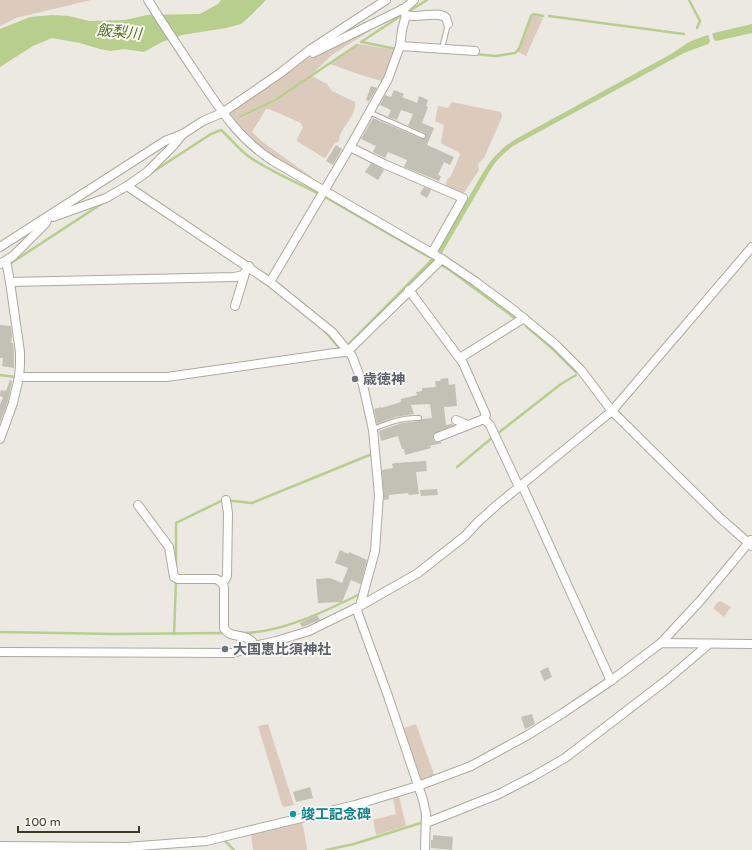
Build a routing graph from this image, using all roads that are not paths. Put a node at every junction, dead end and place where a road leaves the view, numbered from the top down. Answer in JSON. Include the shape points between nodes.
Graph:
{"nodes":[{"id":1,"x":148,"y":0,"type":"edge"},
{"id":2,"x":386,"y":0,"type":"edge"},
{"id":3,"x":414,"y":0,"type":"edge"},
{"id":4,"x":404,"y":12,"type":"junction"},
{"id":5,"x":448,"y":24,"type":"joint"},
{"id":6,"x":400,"y":46,"type":"junction"},
{"id":7,"x":442,"y":50,"type":"junction"},
{"id":8,"x":475,"y":51,"type":"dead end"},
{"id":9,"x":300,"y":56,"type":"junction"},
{"id":10,"x":220,"y":109,"type":"junction"},
{"id":11,"x":369,"y":112,"type":"junction"},
{"id":12,"x":183,"y":134,"type":"junction"},
{"id":13,"x":423,"y":136,"type":"dead end"},
{"id":14,"x":350,"y":147,"type":"junction"},
{"id":15,"x":127,"y":186,"type":"junction"},
{"id":16,"x":324,"y":191,"type":"junction"},
{"id":17,"x":48,"y":217,"type":"junction"},
{"id":18,"x":0,"y":247,"type":"edge"},
{"id":19,"x":752,"y":247,"type":"edge"},
{"id":20,"x":436,"y":256,"type":"junction"},
{"id":21,"x":3,"y":263,"type":"edge"},
{"id":22,"x":247,"y":270,"type":"junction"},
{"id":23,"x":10,"y":282,"type":"junction"},
{"id":24,"x":270,"y":282,"type":"junction"},
{"id":25,"x":409,"y":290,"type":"junction"},
{"id":26,"x":236,"y":306,"type":"dead end"},
{"id":27,"x":524,"y":318,"type":"junction"},
{"id":28,"x":347,"y":352,"type":"junction"},
{"id":29,"x":460,"y":358,"type":"junction"},
{"id":30,"x":19,"y":377,"type":"junction"},
{"id":31,"x":612,"y":411,"type":"junction"},
{"id":32,"x":419,"y":418,"type":"dead end"},
{"id":33,"x":484,"y":419,"type":"junction"},
{"id":34,"x":456,"y":420,"type":"dead end"},
{"id":35,"x":468,"y":425,"type":"junction"},
{"id":36,"x":373,"y":430,"type":"junction"},
{"id":37,"x":438,"y":437,"type":"dead end"},
{"id":38,"x":0,"y":439,"type":"edge"},
{"id":39,"x":520,"y":486,"type":"junction"},
{"id":40,"x":226,"y":500,"type":"dead end"},
{"id":41,"x":138,"y":505,"type":"dead end"},
{"id":42,"x":751,"y":543,"type":"edge"},
{"id":43,"x":223,"y":583,"type":"junction"},
{"id":44,"x":358,"y":607,"type":"junction"},
{"id":45,"x":661,"y":643,"type":"junction"},
{"id":46,"x":709,"y":644,"type":"junction"},
{"id":47,"x":752,"y":644,"type":"edge"},
{"id":48,"x":254,"y":646,"type":"junction"},
{"id":49,"x":0,"y":652,"type":"edge"},
{"id":50,"x":611,"y":681,"type":"junction"},
{"id":51,"x":418,"y":786,"type":"junction"},
{"id":52,"x":426,"y":823,"type":"junction"},
{"id":53,"x":0,"y":846,"type":"edge"},
{"id":54,"x":90,"y":849,"type":"edge"},
{"id":55,"x":425,"y":850,"type":"edge"}],
"edges":[{"from":1,"to":10,"type":"street"},
{"from":2,"to":9,"type":"street"},
{"from":3,"to":4,"type":"street"},
{"from":4,"to":5,"type":"street","via":[[412,17],[441,14]]},
{"from":4,"to":6,"type":"street"},
{"from":4,"to":9,"type":"street","via":[[315,52]]},
{"from":5,"to":7,"type":"lane"},
{"from":6,"to":7,"type":"street"},
{"from":6,"to":11,"type":"street","via":[[388,79]]},
{"from":7,"to":8,"type":"street"},
{"from":9,"to":10,"type":"street","via":[[279,74]]},
{"from":10,"to":12,"type":"street"},
{"from":10,"to":16,"type":"street","via":[[243,138],[262,154]]},
{"from":11,"to":13,"type":"lane"},
{"from":11,"to":14,"type":"street"},
{"from":12,"to":15,"type":"street","via":[[147,172]]},
{"from":12,"to":17,"type":"street","via":[[165,141]]},
{"from":14,"to":16,"type":"street"},
{"from":14,"to":20,"type":"street","via":[[464,198]]},
{"from":15,"to":17,"type":"street","via":[[106,198],[56,217]]},
{"from":15,"to":22,"type":"street"},
{"from":16,"to":20,"type":"street"},
{"from":16,"to":24,"type":"street"},
{"from":17,"to":18,"type":"street"},
{"from":17,"to":21,"type":"street","via":[[46,223]]},
{"from":19,"to":31,"type":"street"},
{"from":20,"to":25,"type":"street"},
{"from":20,"to":27,"type":"street"},
{"from":21,"to":23,"type":"street"},
{"from":22,"to":23,"type":"street","via":[[241,276],[235,277]]},
{"from":22,"to":24,"type":"street"},
{"from":22,"to":26,"type":"street"},
{"from":23,"to":30,"type":"street","via":[[20,352]]},
{"from":24,"to":28,"type":"street","via":[[332,332]]},
{"from":25,"to":28,"type":"street"},
{"from":25,"to":29,"type":"street"},
{"from":27,"to":29,"type":"street"},
{"from":27,"to":31,"type":"street","via":[[581,370]]},
{"from":28,"to":30,"type":"street","via":[[167,377]]},
{"from":28,"to":36,"type":"street","via":[[352,356],[359,373]]},
{"from":29,"to":33,"type":"street","via":[[486,415]]},
{"from":30,"to":38,"type":"street"},
{"from":31,"to":39,"type":"street"},
{"from":31,"to":42,"type":"street","via":[[720,518]]},
{"from":32,"to":36,"type":"lane","via":[[410,417]]},
{"from":33,"to":35,"type":"street"},
{"from":33,"to":39,"type":"street","via":[[490,425]]},
{"from":34,"to":35,"type":"street"},
{"from":35,"to":37,"type":"street"},
{"from":36,"to":44,"type":"street","via":[[379,495],[378,527],[375,551]]},
{"from":39,"to":44,"type":"street","via":[[484,516],[465,536],[418,573]]},
{"from":39,"to":50,"type":"street"},
{"from":40,"to":43,"type":"street","via":[[227,576]]},
{"from":41,"to":43,"type":"street","via":[[169,547],[174,578],[216,579]]},
{"from":42,"to":45,"type":"street"},
{"from":43,"to":48,"type":"street","via":[[225,631],[248,637]]},
{"from":44,"to":48,"type":"street","via":[[309,631]]},
{"from":44,"to":51,"type":"street"},
{"from":45,"to":46,"type":"street"},
{"from":45,"to":50,"type":"street"},
{"from":46,"to":47,"type":"street"},
{"from":46,"to":52,"type":"street","via":[[668,679],[564,758],[499,794]]},
{"from":48,"to":49,"type":"street","via":[[228,653]]},
{"from":50,"to":51,"type":"street","via":[[528,735],[477,763]]},
{"from":51,"to":52,"type":"street","via":[[425,806]]},
{"from":51,"to":54,"type":"street","via":[[355,805],[206,841]]},
{"from":52,"to":55,"type":"street"},
{"from":53,"to":54,"type":"street"}]}
